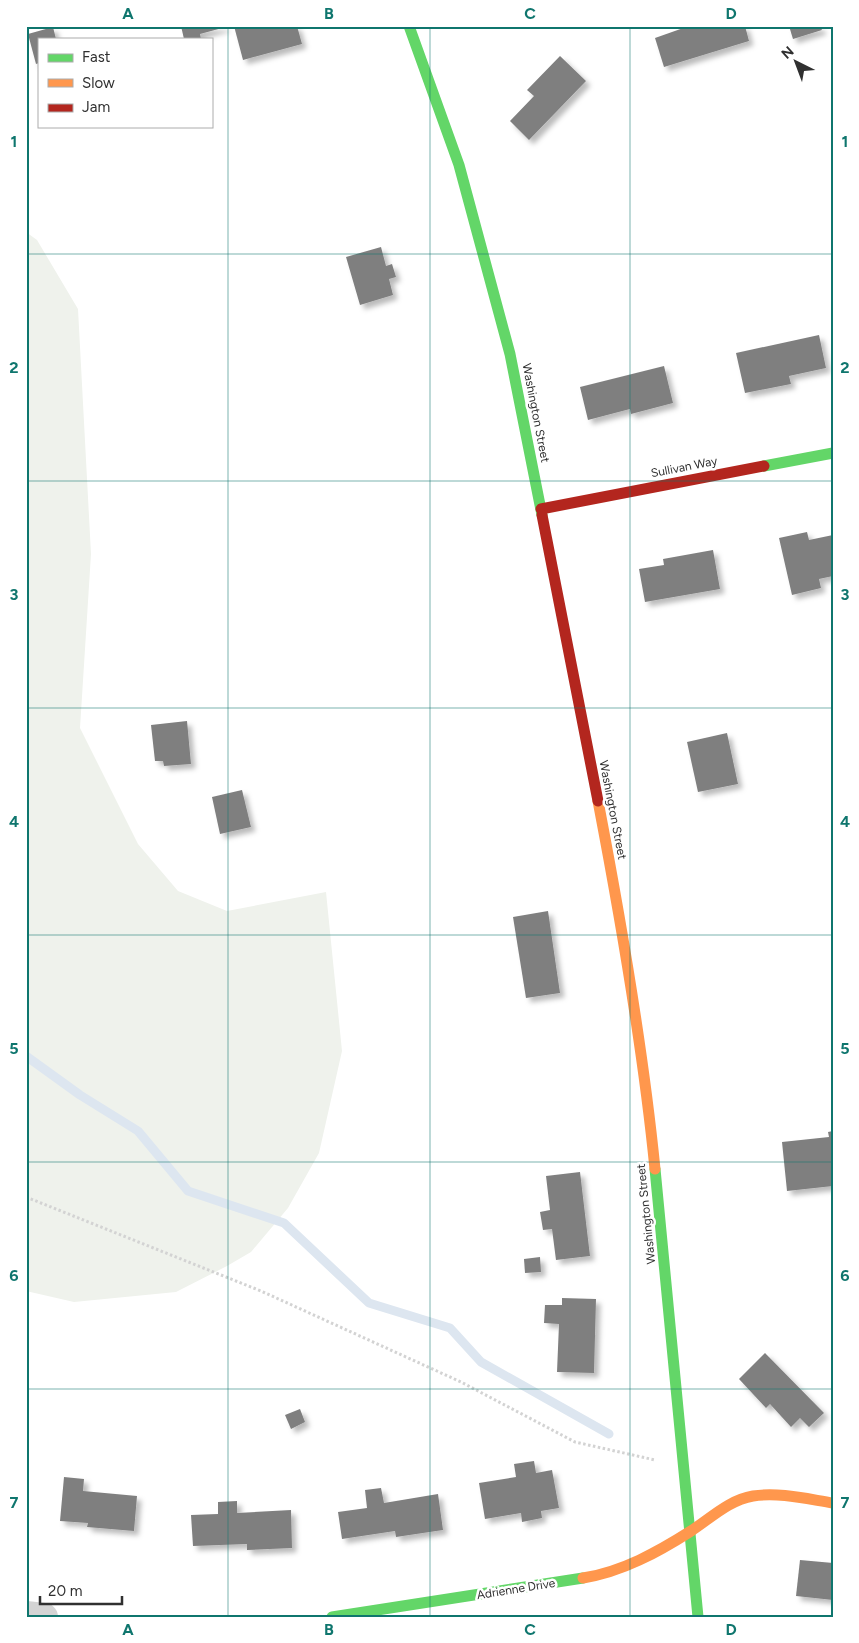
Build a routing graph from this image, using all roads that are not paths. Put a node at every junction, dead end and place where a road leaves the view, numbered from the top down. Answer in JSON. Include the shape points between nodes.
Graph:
{"nodes":[{"id":1,"x":414,"y":27,"type":"edge"},
{"id":2,"x":833,"y":453,"type":"edge"},
{"id":3,"x":541,"y":509,"type":"junction"},
{"id":4,"x":833,"y":1503,"type":"edge"},
{"id":5,"x":691,"y":1531,"type":"junction"},
{"id":6,"x":26,"y":1615,"type":"edge"},
{"id":7,"x":44,"y":1617,"type":"edge"},
{"id":8,"x":332,"y":1617,"type":"edge"},
{"id":9,"x":698,"y":1617,"type":"edge"}],
"edges":[{"from":1,"to":3,"type":"main road","name":"Washington Street","via":[[462,175],[510,354]]},
{"from":2,"to":3,"type":"main road","name":"Sullivan Way"},
{"from":3,"to":5,"type":"main road","name":"Washington Street","via":[[610,864],[648,1101]]},
{"from":4,"to":5,"type":"main road","name":"Adrienne Drive","via":[[788,1496],[753,1496],[727,1505]]},
{"from":5,"to":8,"type":"main road","name":"Adrienne Drive","via":[[645,1558],[602,1575]]},
{"from":5,"to":9,"type":"main road","name":"Washington Street"},
{"from":6,"to":7,"type":"street"}]}
